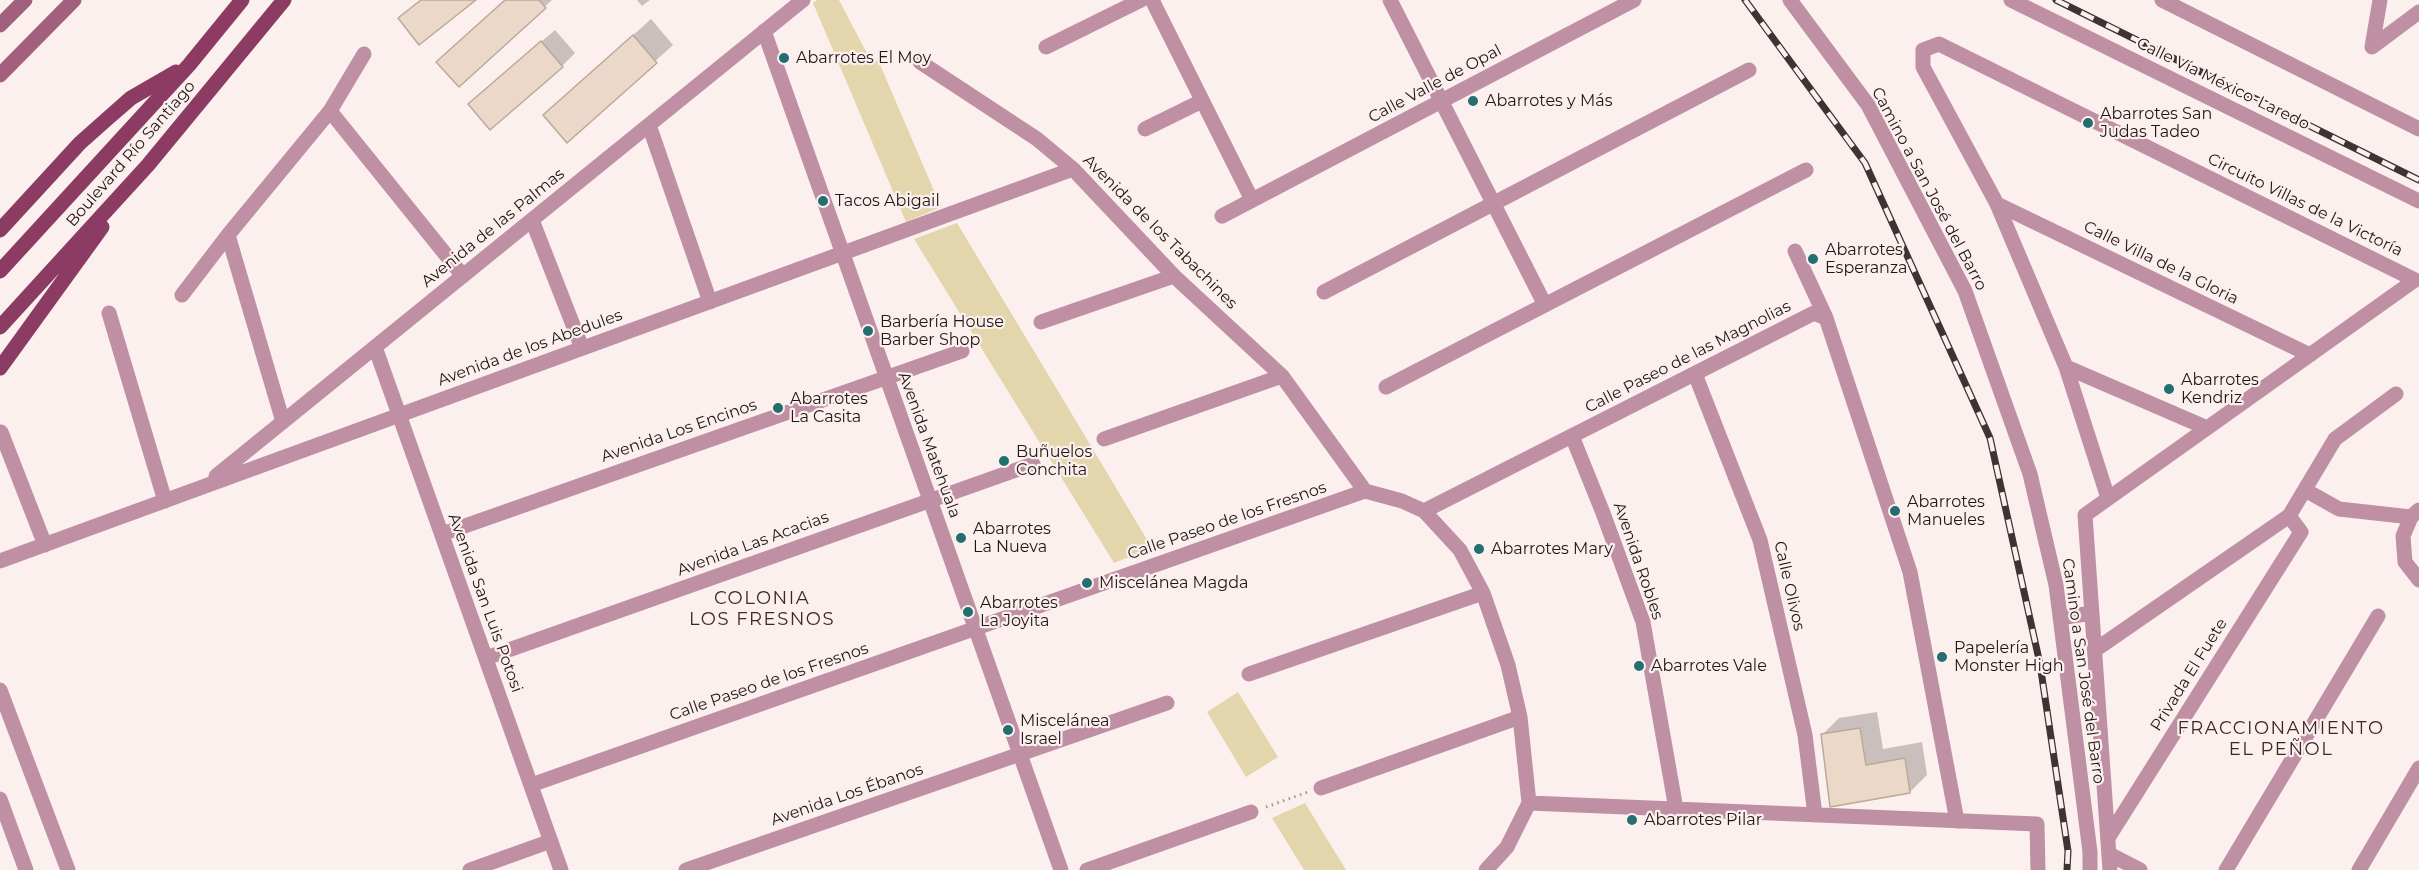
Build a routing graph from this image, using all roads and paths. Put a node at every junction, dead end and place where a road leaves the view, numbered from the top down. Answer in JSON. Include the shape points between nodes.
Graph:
{"nodes":[{"id":1,"x":25,"y":0,"type":"edge"},
{"id":2,"x":74,"y":0,"type":"edge"},
{"id":3,"x":242,"y":0,"type":"edge"},
{"id":4,"x":284,"y":0,"type":"edge"},
{"id":5,"x":803,"y":0,"type":"edge"},
{"id":6,"x":1141,"y":0,"type":"edge"},
{"id":7,"x":1152,"y":0,"type":"edge"},
{"id":8,"x":1390,"y":0,"type":"edge"},
{"id":9,"x":1634,"y":0,"type":"edge"},
{"id":10,"x":1791,"y":0,"type":"edge"},
{"id":11,"x":2011,"y":0,"type":"edge"},
{"id":12,"x":2162,"y":0,"type":"edge"},
{"id":13,"x":2380,"y":0,"type":"edge"},
{"id":14,"x":2419,"y":12,"type":"edge"},
{"id":15,"x":0,"y":25,"type":"edge"},
{"id":16,"x":764,"y":31,"type":"junction"},
{"id":17,"x":1046,"y":47,"type":"dead end"},
{"id":18,"x":364,"y":54,"type":"dead end"},
{"id":19,"x":920,"y":62,"type":"dead end"},
{"id":20,"x":189,"y":65,"type":"junction"},
{"id":21,"x":1749,"y":70,"type":"dead end"},
{"id":22,"x":0,"y":75,"type":"edge"},
{"id":23,"x":1202,"y":100,"type":"junction"},
{"id":24,"x":1442,"y":101,"type":"junction"},
{"id":25,"x":330,"y":111,"type":"junction"},
{"id":26,"x":649,"y":125,"type":"junction"},
{"id":27,"x":1145,"y":129,"type":"dead end"},
{"id":28,"x":2419,"y":129,"type":"edge"},
{"id":29,"x":148,"y":165,"type":"junction"},
{"id":30,"x":1072,"y":169,"type":"junction"},
{"id":31,"x":1806,"y":170,"type":"dead end"},
{"id":32,"x":1252,"y":200,"type":"junction"},
{"id":33,"x":2419,"y":201,"type":"edge"},
{"id":34,"x":1494,"y":204,"type":"junction"},
{"id":35,"x":1997,"y":204,"type":"junction"},
{"id":36,"x":1222,"y":216,"type":"dead end"},
{"id":37,"x":532,"y":220,"type":"junction"},
{"id":38,"x":0,"y":230,"type":"edge"},
{"id":39,"x":228,"y":235,"type":"junction"},
{"id":40,"x":1795,"y":251,"type":"dead end"},
{"id":41,"x":842,"y":254,"type":"junction"},
{"id":42,"x":0,"y":271,"type":"edge"},
{"id":43,"x":463,"y":276,"type":"junction"},
{"id":44,"x":1174,"y":276,"type":"junction"},
{"id":45,"x":1323,"y":292,"type":"dead end"},
{"id":46,"x":182,"y":294,"type":"dead end"},
{"id":47,"x":710,"y":302,"type":"junction"},
{"id":48,"x":1545,"y":305,"type":"junction"},
{"id":49,"x":109,"y":313,"type":"dead end"},
{"id":50,"x":1826,"y":318,"type":"junction"},
{"id":51,"x":1041,"y":322,"type":"dead end"},
{"id":52,"x":0,"y":327,"type":"edge"},
{"id":53,"x":375,"y":347,"type":"junction"},
{"id":54,"x":582,"y":348,"type":"junction"},
{"id":55,"x":962,"y":351,"type":"dead end"},
{"id":56,"x":2310,"y":355,"type":"junction"},
{"id":57,"x":2066,"y":367,"type":"junction"},
{"id":58,"x":0,"y":368,"type":"edge"},
{"id":59,"x":1695,"y":374,"type":"junction"},
{"id":60,"x":1282,"y":375,"type":"junction"},
{"id":61,"x":886,"y":377,"type":"junction"},
{"id":62,"x":1386,"y":387,"type":"dead end"},
{"id":63,"x":2396,"y":394,"type":"dead end"},
{"id":64,"x":399,"y":415,"type":"junction"},
{"id":65,"x":283,"y":422,"type":"junction"},
{"id":66,"x":2207,"y":428,"type":"junction"},
{"id":67,"x":1,"y":432,"type":"edge"},
{"id":68,"x":1572,"y":436,"type":"junction"},
{"id":69,"x":1104,"y":439,"type":"dead end"},
{"id":70,"x":1033,"y":464,"type":"dead end"},
{"id":71,"x":206,"y":484,"type":"junction"},
{"id":72,"x":2305,"y":490,"type":"junction"},
{"id":73,"x":1365,"y":491,"type":"junction"},
{"id":74,"x":2108,"y":498,"type":"junction"},
{"id":75,"x":930,"y":500,"type":"junction"},
{"id":76,"x":165,"y":501,"type":"junction"},
{"id":77,"x":1424,"y":511,"type":"junction"},
{"id":78,"x":2415,"y":513,"type":"edge"},
{"id":79,"x":2289,"y":516,"type":"junction"},
{"id":80,"x":442,"y":534,"type":"junction"},
{"id":81,"x":45,"y":544,"type":"junction"},
{"id":82,"x":0,"y":561,"type":"edge"},
{"id":83,"x":2419,"y":580,"type":"edge"},
{"id":84,"x":1483,"y":593,"type":"junction"},
{"id":85,"x":2092,"y":613,"type":"junction"},
{"id":86,"x":2378,"y":616,"type":"dead end"},
{"id":87,"x":2060,"y":618,"type":"junction"},
{"id":88,"x":975,"y":629,"type":"junction"},
{"id":89,"x":2095,"y":651,"type":"junction"},
{"id":90,"x":486,"y":658,"type":"junction"},
{"id":91,"x":1249,"y":674,"type":"dead end"},
{"id":92,"x":0,"y":690,"type":"edge"},
{"id":93,"x":1167,"y":703,"type":"dead end"},
{"id":94,"x":1520,"y":717,"type":"junction"},
{"id":95,"x":1020,"y":754,"type":"junction"},
{"id":96,"x":2419,"y":768,"type":"edge"},
{"id":97,"x":531,"y":785,"type":"junction"},
{"id":98,"x":1321,"y":788,"type":"joint"},
{"id":99,"x":0,"y":799,"type":"edge"},
{"id":100,"x":1528,"y":803,"type":"junction"},
{"id":101,"x":1676,"y":809,"type":"junction"},
{"id":102,"x":1251,"y":812,"type":"joint"},
{"id":103,"x":1815,"y":815,"type":"junction"},
{"id":104,"x":1957,"y":821,"type":"junction"},
{"id":105,"x":551,"y":841,"type":"junction"},
{"id":106,"x":2108,"y":846,"type":"junction"},
{"id":107,"x":26,"y":870,"type":"edge"},
{"id":108,"x":68,"y":870,"type":"edge"},
{"id":109,"x":470,"y":870,"type":"edge"},
{"id":110,"x":561,"y":870,"type":"edge"},
{"id":111,"x":686,"y":870,"type":"edge"},
{"id":112,"x":1061,"y":870,"type":"edge"},
{"id":113,"x":1087,"y":870,"type":"edge"},
{"id":114,"x":1486,"y":870,"type":"edge"},
{"id":115,"x":2038,"y":870,"type":"edge"},
{"id":116,"x":2090,"y":870,"type":"edge"},
{"id":117,"x":2110,"y":870,"type":"edge"},
{"id":118,"x":2140,"y":870,"type":"edge"},
{"id":119,"x":2226,"y":870,"type":"edge"},
{"id":120,"x":2359,"y":870,"type":"edge"}],
"edges":[{"from":1,"to":15,"type":"main road"},
{"from":2,"to":22,"type":"main road"},
{"from":3,"to":20,"type":"main road","name":"Boulevard Río Santiago"},
{"from":4,"to":29,"type":"main road","name":"Boulevard Río Santiago"},
{"from":5,"to":16,"type":"street","name":"Avenida de las Palmas"},
{"from":6,"to":17,"type":"street"},
{"from":7,"to":23,"type":"street"},
{"from":8,"to":24,"type":"street"},
{"from":9,"to":24,"type":"street","name":"Calle Valle de Opal"},
{"from":10,"to":87,"type":"street","name":"Camino a San José del Barro","via":[[1868,105],[1965,291],[2030,474]]},
{"from":11,"to":33,"type":"street","name":"Calle Vía México-Laredo"},
{"from":12,"to":28,"type":"street"},
{"from":13,"to":14,"type":"street","via":[[2372,46]]},
{"from":16,"to":26,"type":"street","name":"Avenida de las Palmas"},
{"from":16,"to":41,"type":"street","name":"Avenida Matehuala"},
{"from":18,"to":25,"type":"street"},
{"from":19,"to":30,"type":"street","name":"Avenida de los Tabachines","via":[[1037,139]]},
{"from":20,"to":38,"type":"main road","via":[[131,98],[74,151]]},
{"from":20,"to":42,"type":"main road","name":"Boulevard Río Santiago"},
{"from":21,"to":34,"type":"street"},
{"from":23,"to":27,"type":"street"},
{"from":23,"to":32,"type":"street"},
{"from":24,"to":32,"type":"street","name":"Calle Valle de Opal"},
{"from":24,"to":34,"type":"street"},
{"from":25,"to":39,"type":"street"},
{"from":25,"to":43,"type":"street"},
{"from":26,"to":37,"type":"street","name":"Avenida de las Palmas"},
{"from":26,"to":47,"type":"street"},
{"from":29,"to":52,"type":"main road","name":"Boulevard Río Santiago"},
{"from":29,"to":58,"type":"main road"},
{"from":30,"to":41,"type":"street","name":"Avenida de los Abedules"},
{"from":30,"to":44,"type":"street","name":"Avenida de los Tabachines"},
{"from":31,"to":48,"type":"street"},
{"from":32,"to":36,"type":"street","name":"Calle Valle de Opal"},
{"from":34,"to":45,"type":"street"},
{"from":34,"to":48,"type":"street"},
{"from":35,"to":56,"type":"street","name":"Calle Villa de la Gloria"},
{"from":35,"to":56,"type":"street","name":"Circuito Villas de la Victoría","via":[[1923,68],[1923,50],[1939,44],[2415,280]]},
{"from":35,"to":57,"type":"street","name":"Circuito Villas de la Victoría"},
{"from":37,"to":43,"type":"street","name":"Avenida de las Palmas"},
{"from":37,"to":54,"type":"street"},
{"from":39,"to":46,"type":"street"},
{"from":39,"to":65,"type":"street"},
{"from":40,"to":50,"type":"street"},
{"from":41,"to":47,"type":"street","name":"Avenida de los Abedules"},
{"from":41,"to":61,"type":"street","name":"Avenida Matehuala"},
{"from":43,"to":53,"type":"street","name":"Avenida de las Palmas"},
{"from":44,"to":51,"type":"street"},
{"from":44,"to":60,"type":"street","name":"Avenida de los Tabachines"},
{"from":47,"to":54,"type":"street","name":"Avenida de los Abedules"},
{"from":48,"to":62,"type":"street"},
{"from":49,"to":76,"type":"street"},
{"from":50,"to":59,"type":"street","name":"Calle Paseo de las Magnolias","via":[[1814,313]]},
{"from":50,"to":104,"type":"street","via":[[1910,572]]},
{"from":53,"to":64,"type":"street","name":"Avenida San Luis Potosi"},
{"from":53,"to":65,"type":"street","name":"Avenida de las Palmas"},
{"from":54,"to":64,"type":"street","name":"Avenida de los Abedules"},
{"from":55,"to":61,"type":"street","name":"Avenida Los Encinos"},
{"from":56,"to":66,"type":"street","name":"Circuito Villas de la Victoría"},
{"from":57,"to":66,"type":"street"},
{"from":57,"to":74,"type":"street","name":"Circuito Villas de la Victoría"},
{"from":59,"to":68,"type":"street","name":"Calle Paseo de las Magnolias"},
{"from":59,"to":103,"type":"street","name":"Calle Olivos","via":[[1760,540],[1805,735]]},
{"from":60,"to":69,"type":"street"},
{"from":60,"to":73,"type":"street","name":"Avenida de los Tabachines"},
{"from":61,"to":75,"type":"street","name":"Avenida Matehuala"},
{"from":61,"to":80,"type":"street","name":"Avenida Los Encinos"},
{"from":63,"to":72,"type":"street","via":[[2335,439]]},
{"from":64,"to":71,"type":"street","name":"Avenida de los Abedules"},
{"from":64,"to":80,"type":"street","name":"Avenida San Luis Potosi"},
{"from":65,"to":71,"type":"street","name":"Avenida de las Palmas"},
{"from":66,"to":74,"type":"street","name":"Circuito Villas de la Victoría"},
{"from":67,"to":81,"type":"street"},
{"from":68,"to":77,"type":"street","name":"Calle Paseo de las Magnolias"},
{"from":68,"to":101,"type":"street","name":"Avenida Robles","via":[[1642,622]]},
{"from":70,"to":75,"type":"street","name":"Avenida Las Acacias"},
{"from":71,"to":76,"type":"street","name":"Avenida de los Abedules"},
{"from":72,"to":78,"type":"street","via":[[2339,509]]},
{"from":72,"to":79,"type":"street"},
{"from":73,"to":77,"type":"street"},
{"from":73,"to":88,"type":"street","name":"Calle Paseo de los Fresnos"},
{"from":74,"to":85,"type":"street","name":"Circuito Villas de la Victoría","via":[[2085,515]]},
{"from":75,"to":88,"type":"street","name":"Avenida Matehuala"},
{"from":75,"to":90,"type":"street","name":"Avenida Las Acacias"},
{"from":76,"to":81,"type":"street","name":"Avenida de los Abedules"},
{"from":77,"to":84,"type":"street","via":[[1460,550]]},
{"from":78,"to":83,"type":"street","via":[[2403,536],[2405,562]]},
{"from":79,"to":89,"type":"street"},
{"from":79,"to":106,"type":"street","name":"Privada El Fuete","via":[[2301,532]]},
{"from":80,"to":90,"type":"street","name":"Avenida San Luis Potosi"},
{"from":81,"to":82,"type":"street","name":"Avenida de los Abedules"},
{"from":84,"to":91,"type":"street"},
{"from":84,"to":94,"type":"street","via":[[1508,665]]},
{"from":85,"to":87,"type":"street"},
{"from":85,"to":89,"type":"street"},
{"from":86,"to":119,"type":"street"},
{"from":87,"to":116,"type":"street","name":"Camino a San José del Barro"},
{"from":88,"to":95,"type":"street","name":"Avenida Matehuala"},
{"from":88,"to":97,"type":"street","name":"Calle Paseo de los Fresnos"},
{"from":89,"to":106,"type":"street"},
{"from":90,"to":97,"type":"street","name":"Avenida San Luis Potosi"},
{"from":92,"to":108,"type":"street"},
{"from":93,"to":95,"type":"street","name":"Avenida Los Ébanos"},
{"from":94,"to":98,"type":"street"},
{"from":94,"to":100,"type":"street"},
{"from":95,"to":111,"type":"street","name":"Avenida Los Ébanos"},
{"from":95,"to":112,"type":"street","name":"Avenida Matehuala"},
{"from":96,"to":120,"type":"street"},
{"from":97,"to":105,"type":"street","name":"Avenida San Luis Potosi"},
{"from":98,"to":102,"type":"path"},
{"from":99,"to":107,"type":"street"},
{"from":100,"to":101,"type":"street"},
{"from":100,"to":114,"type":"street","via":[[1507,847]]},
{"from":101,"to":103,"type":"street"},
{"from":102,"to":113,"type":"street"},
{"from":103,"to":104,"type":"street"},
{"from":104,"to":115,"type":"street","via":[[2037,824]]},
{"from":105,"to":109,"type":"street"},
{"from":105,"to":110,"type":"street","name":"Avenida San Luis Potosi"},
{"from":106,"to":117,"type":"street"},
{"from":106,"to":118,"type":"street"}]}
